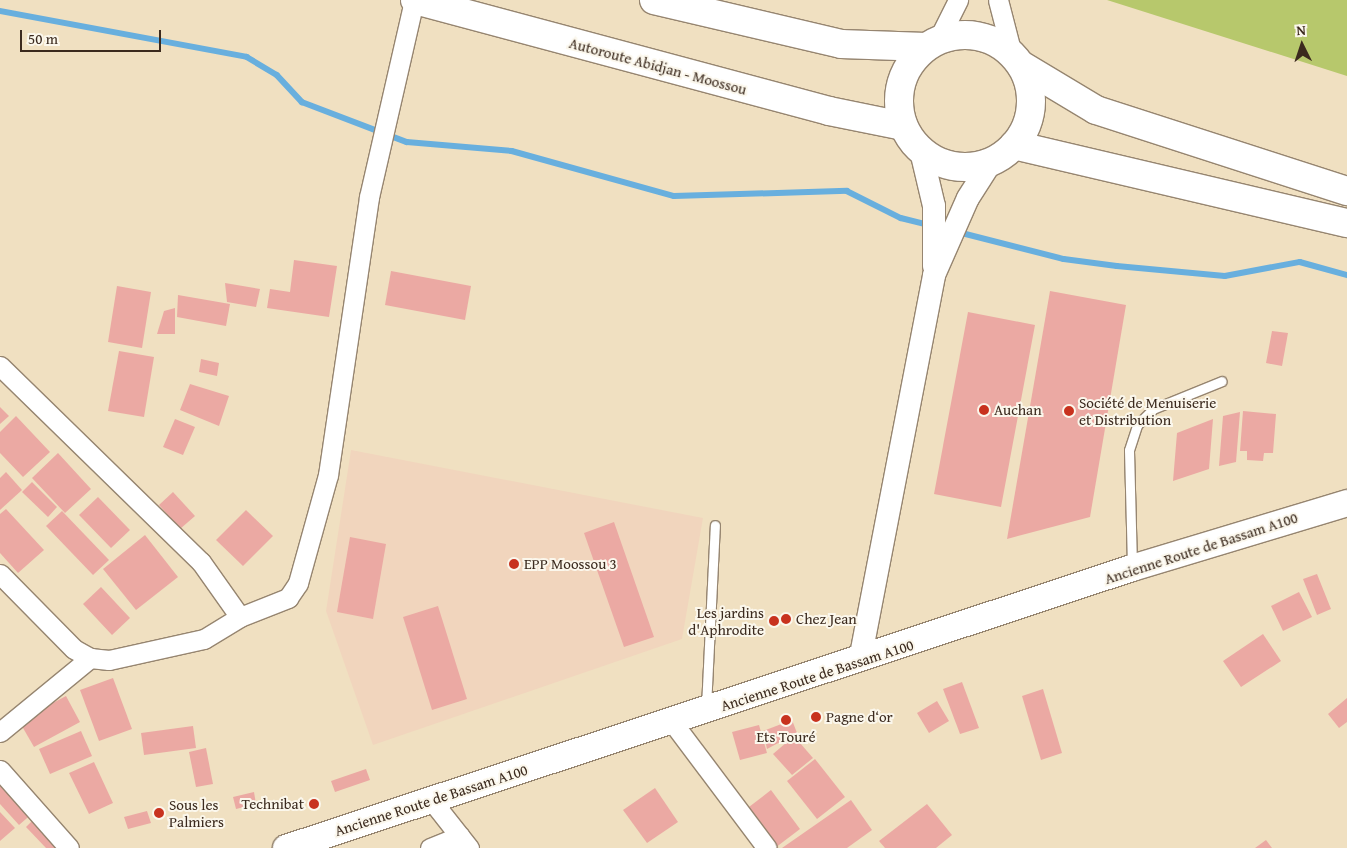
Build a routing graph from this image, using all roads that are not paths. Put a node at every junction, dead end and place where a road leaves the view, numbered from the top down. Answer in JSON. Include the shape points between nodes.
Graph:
{"nodes":[{"id":1,"x":415,"y":0,"type":"edge"},
{"id":2,"x":654,"y":0,"type":"edge"},
{"id":3,"x":958,"y":0,"type":"edge"},
{"id":4,"x":998,"y":0,"type":"edge"},
{"id":5,"x":932,"y":43,"type":"junction"},
{"id":6,"x":1016,"y":60,"type":"junction"},
{"id":7,"x":903,"y":126,"type":"junction"},
{"id":8,"x":1014,"y":145,"type":"junction"},
{"id":9,"x":921,"y":151,"type":"junction"},
{"id":10,"x":992,"y":162,"type":"junction"},
{"id":11,"x":1347,"y":191,"type":"edge"},
{"id":12,"x":1347,"y":223,"type":"edge"},
{"id":13,"x":934,"y":275,"type":"junction"},
{"id":14,"x":0,"y":366,"type":"edge"},
{"id":15,"x":1222,"y":381,"type":"dead end"},
{"id":16,"x":1347,"y":503,"type":"edge"},
{"id":17,"x":715,"y":525,"type":"dead end"},
{"id":18,"x":1132,"y":568,"type":"junction"},
{"id":19,"x":0,"y":574,"type":"edge"},
{"id":20,"x":240,"y":617,"type":"junction"},
{"id":21,"x":90,"y":658,"type":"junction"},
{"id":22,"x":860,"y":660,"type":"junction"},
{"id":23,"x":706,"y":712,"type":"junction"},
{"id":24,"x":674,"y":723,"type":"junction"},
{"id":25,"x":0,"y":732,"type":"edge"},
{"id":26,"x":0,"y":770,"type":"edge"},
{"id":27,"x":432,"y":801,"type":"junction"},
{"id":28,"x":464,"y":842,"type":"edge"},
{"id":29,"x":69,"y":848,"type":"edge"},
{"id":30,"x":286,"y":848,"type":"edge"},
{"id":31,"x":430,"y":848,"type":"edge"},
{"id":32,"x":768,"y":848,"type":"edge"}],
"edges":[{"from":1,"to":7,"type":"highway","name":"Autoroute Abidjan - Moossou","via":[[829,111]]},
{"from":1,"to":20,"type":"street","via":[[369,197],[341,367],[334,444],[322,500],[298,583],[288,598]]},
{"from":2,"to":5,"type":"highway","via":[[841,44]]},
{"from":3,"to":5,"type":"street"},
{"from":4,"to":6,"type":"street"},
{"from":5,"to":6,"type":"highway","via":[[977,36]]},
{"from":5,"to":7,"type":"highway","via":[[910,62],[900,83],[898,104]]},
{"from":6,"to":8,"type":"highway","via":[[1030,85],[1031,106],[1026,127]]},
{"from":6,"to":11,"type":"highway","via":[[1096,110]]},
{"from":7,"to":9,"type":"highway"},
{"from":8,"to":10,"type":"highway"},
{"from":8,"to":12,"type":"highway"},
{"from":9,"to":10,"type":"highway","via":[[955,166]]},
{"from":9,"to":13,"type":"street","via":[[934,206]]},
{"from":10,"to":13,"type":"street","via":[[968,198]]},
{"from":13,"to":22,"type":"street"},
{"from":14,"to":20,"type":"street","via":[[201,562]]},
{"from":15,"to":18,"type":"lane","via":[[1153,409],[1137,425],[1129,450]]},
{"from":16,"to":18,"type":"main road","name":"Ancienne Route de Bassam A100"},
{"from":17,"to":23,"type":"lane"},
{"from":18,"to":22,"type":"main road","name":"Ancienne Route de Bassam A100"},
{"from":19,"to":21,"type":"street","via":[[74,649]]},
{"from":20,"to":21,"type":"street","via":[[204,639],[109,660]]},
{"from":21,"to":25,"type":"street"},
{"from":22,"to":23,"type":"main road","name":"Ancienne Route de Bassam A100"},
{"from":23,"to":24,"type":"main road","name":"Ancienne Route de Bassam A100"},
{"from":24,"to":27,"type":"main road","name":"Ancienne Route de Bassam A100"},
{"from":24,"to":32,"type":"street"},
{"from":26,"to":29,"type":"street"},
{"from":27,"to":28,"type":"street"},
{"from":27,"to":30,"type":"main road","name":"Ancienne Route de Bassam A100"},
{"from":28,"to":31,"type":"street"}]}
